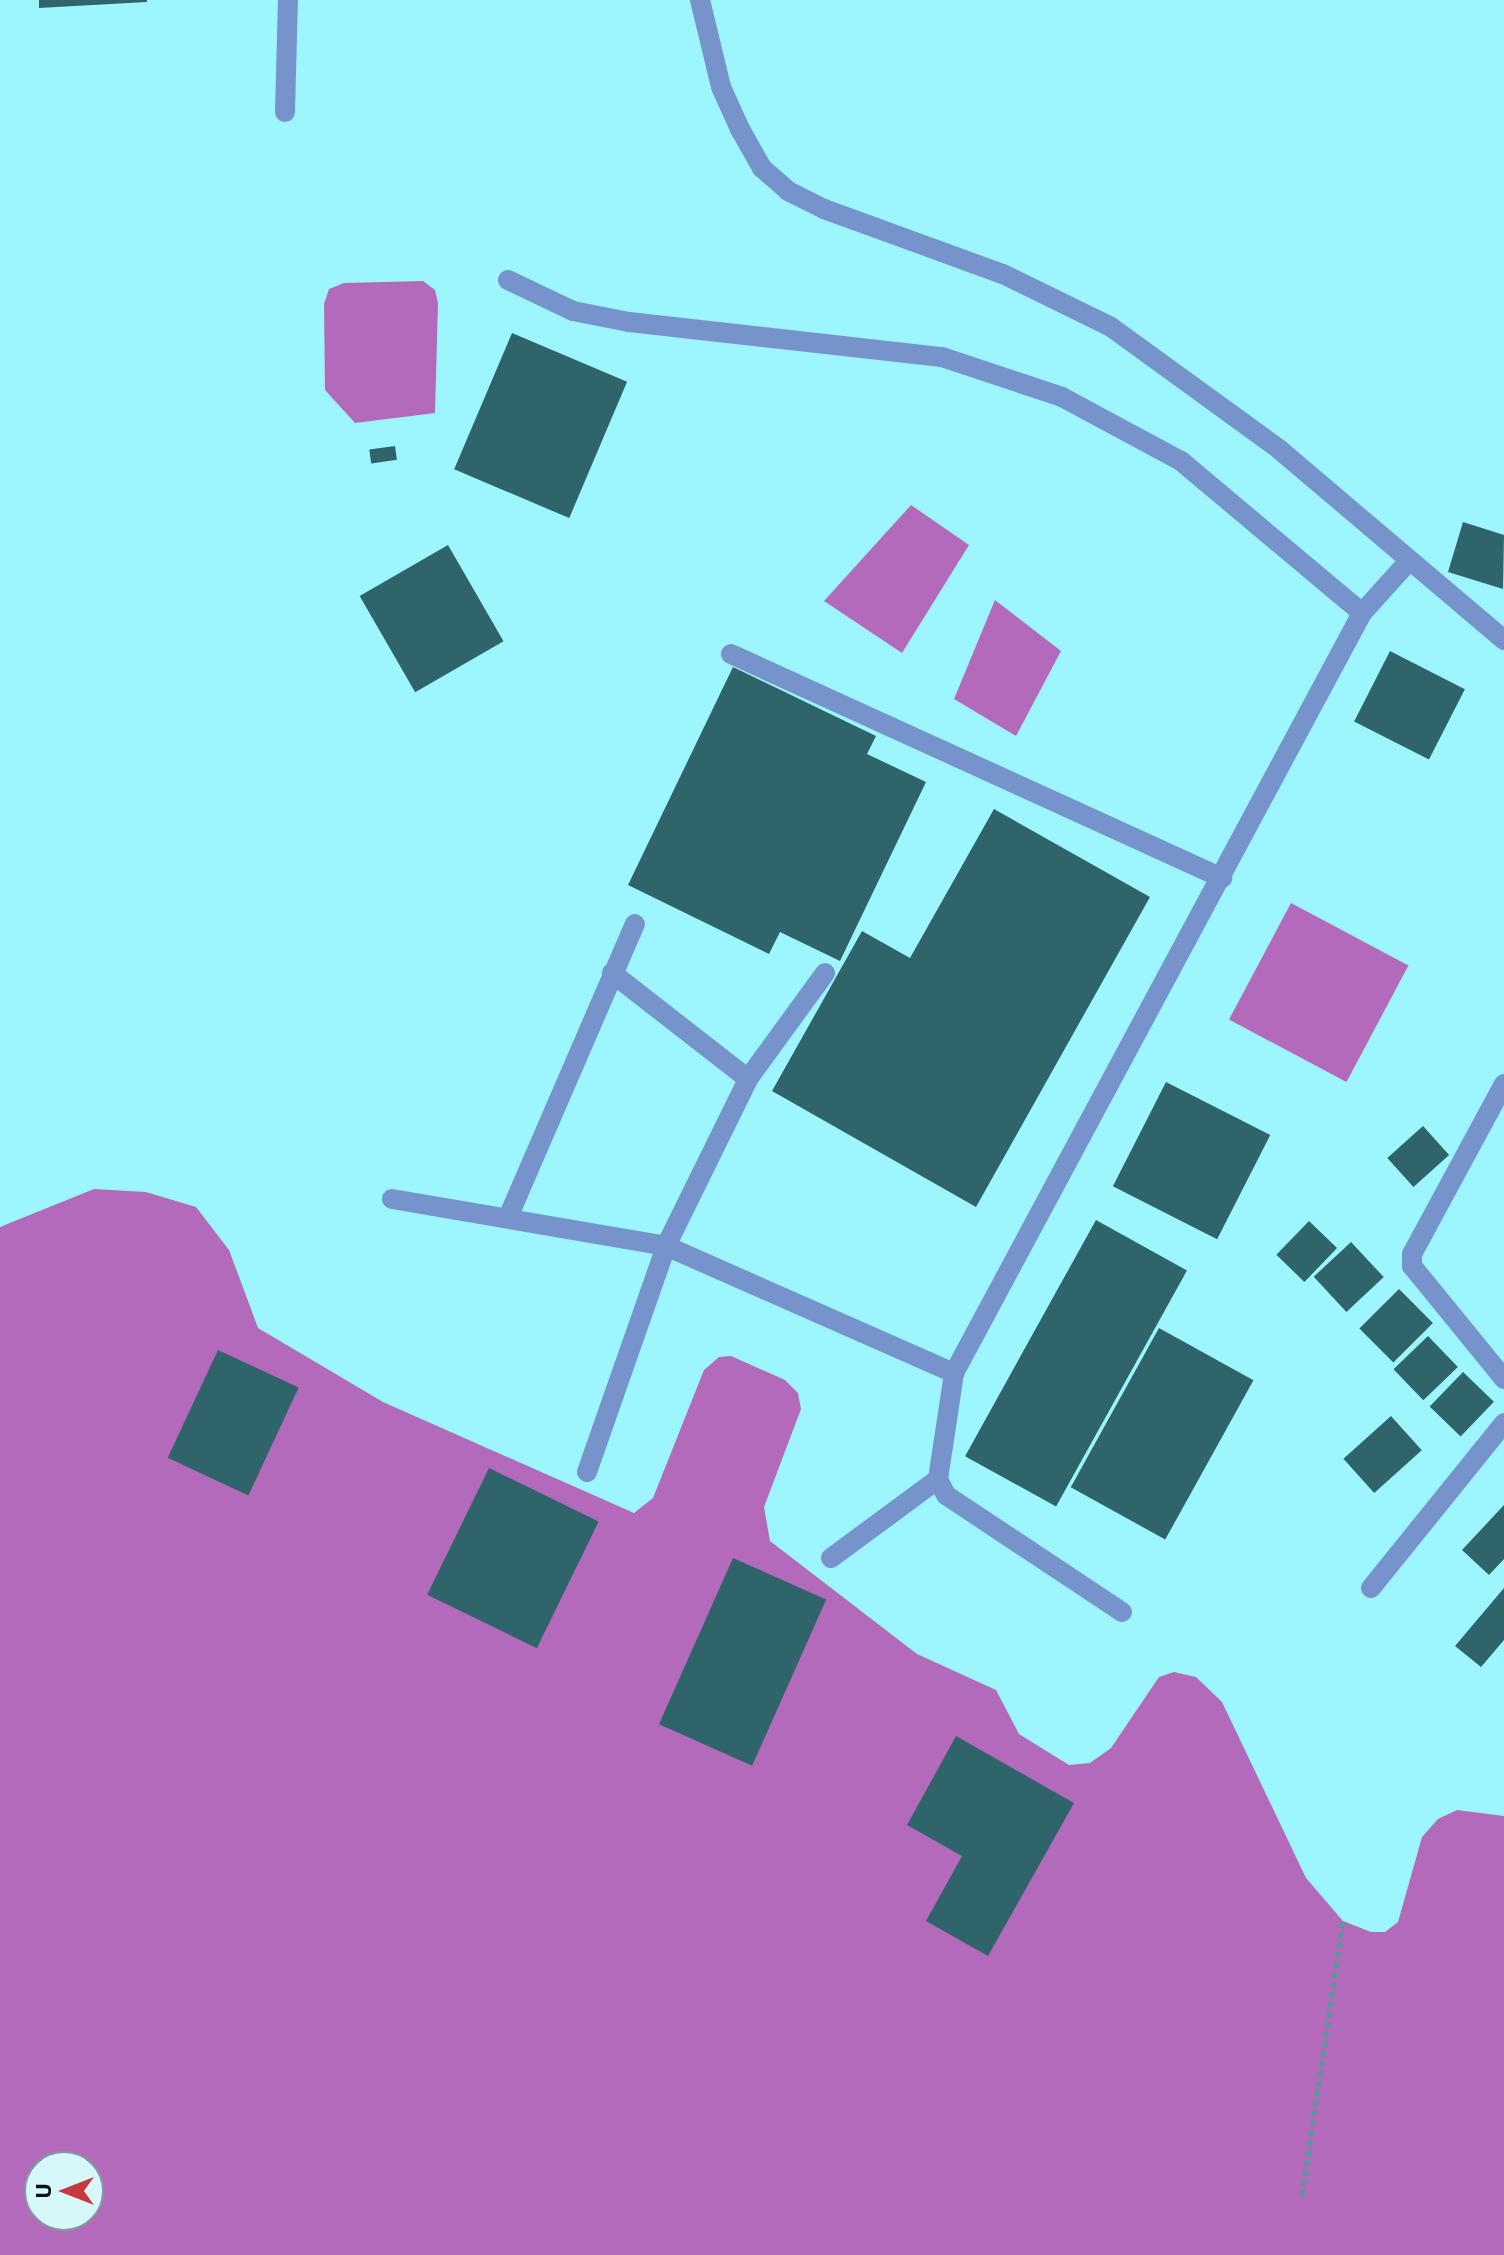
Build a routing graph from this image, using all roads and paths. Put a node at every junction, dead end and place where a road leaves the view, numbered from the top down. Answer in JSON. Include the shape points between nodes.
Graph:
{"nodes":[{"id":1,"x":288,"y":0,"type":"edge"},
{"id":2,"x":700,"y":0,"type":"edge"},
{"id":3,"x":285,"y":112,"type":"dead end"},
{"id":4,"x":508,"y":280,"type":"dead end"},
{"id":5,"x":1409,"y":561,"type":"junction"},
{"id":6,"x":1362,"y":613,"type":"junction"},
{"id":7,"x":1504,"y":640,"type":"edge"},
{"id":8,"x":731,"y":654,"type":"dead end"},
{"id":9,"x":1222,"y":878,"type":"junction"},
{"id":10,"x":635,"y":924,"type":"dead end"},
{"id":11,"x":612,"y":973,"type":"junction"},
{"id":12,"x":825,"y":973,"type":"dead end"},
{"id":13,"x":748,"y":1079,"type":"junction"},
{"id":14,"x":1504,"y":1084,"type":"edge"},
{"id":15,"x":392,"y":1199,"type":"dead end"},
{"id":16,"x":509,"y":1215,"type":"junction"},
{"id":17,"x":666,"y":1246,"type":"junction"},
{"id":18,"x":954,"y":1373,"type":"junction"},
{"id":19,"x":1504,"y":1379,"type":"edge"},
{"id":20,"x":1504,"y":1423,"type":"edge"},
{"id":21,"x":587,"y":1472,"type":"dead end"},
{"id":22,"x":938,"y":1479,"type":"junction"},
{"id":23,"x":831,"y":1558,"type":"dead end"},
{"id":24,"x":1371,"y":1588,"type":"dead end"},
{"id":25,"x":1122,"y":1612,"type":"dead end"},
{"id":26,"x":1343,"y":1921,"type":"dead end"},
{"id":27,"x":1302,"y":2195,"type":"dead end"}],
"edges":[{"from":1,"to":3,"type":"lane"},
{"from":2,"to":5,"type":"lane","via":[[721,87],[740,129],[762,168],[788,191],[1003,274],[1111,327],[1280,450]]},
{"from":4,"to":6,"type":"lane","via":[[573,311],[942,357],[1062,397],[1181,461]]},
{"from":5,"to":6,"type":"lane"},
{"from":5,"to":7,"type":"lane"},
{"from":6,"to":9,"type":"lane"},
{"from":8,"to":9,"type":"lane"},
{"from":9,"to":18,"type":"lane"},
{"from":10,"to":11,"type":"lane"},
{"from":11,"to":13,"type":"lane"},
{"from":11,"to":16,"type":"lane"},
{"from":12,"to":13,"type":"lane"},
{"from":13,"to":17,"type":"lane"},
{"from":14,"to":19,"type":"lane","via":[[1412,1254],[1412,1266]]},
{"from":15,"to":16,"type":"lane"},
{"from":16,"to":17,"type":"lane"},
{"from":17,"to":18,"type":"lane"},
{"from":17,"to":21,"type":"lane"},
{"from":18,"to":22,"type":"lane"},
{"from":20,"to":24,"type":"lane"},
{"from":22,"to":23,"type":"lane"},
{"from":22,"to":25,"type":"lane","via":[[946,1495]]},
{"from":26,"to":27,"type":"path"}]}
